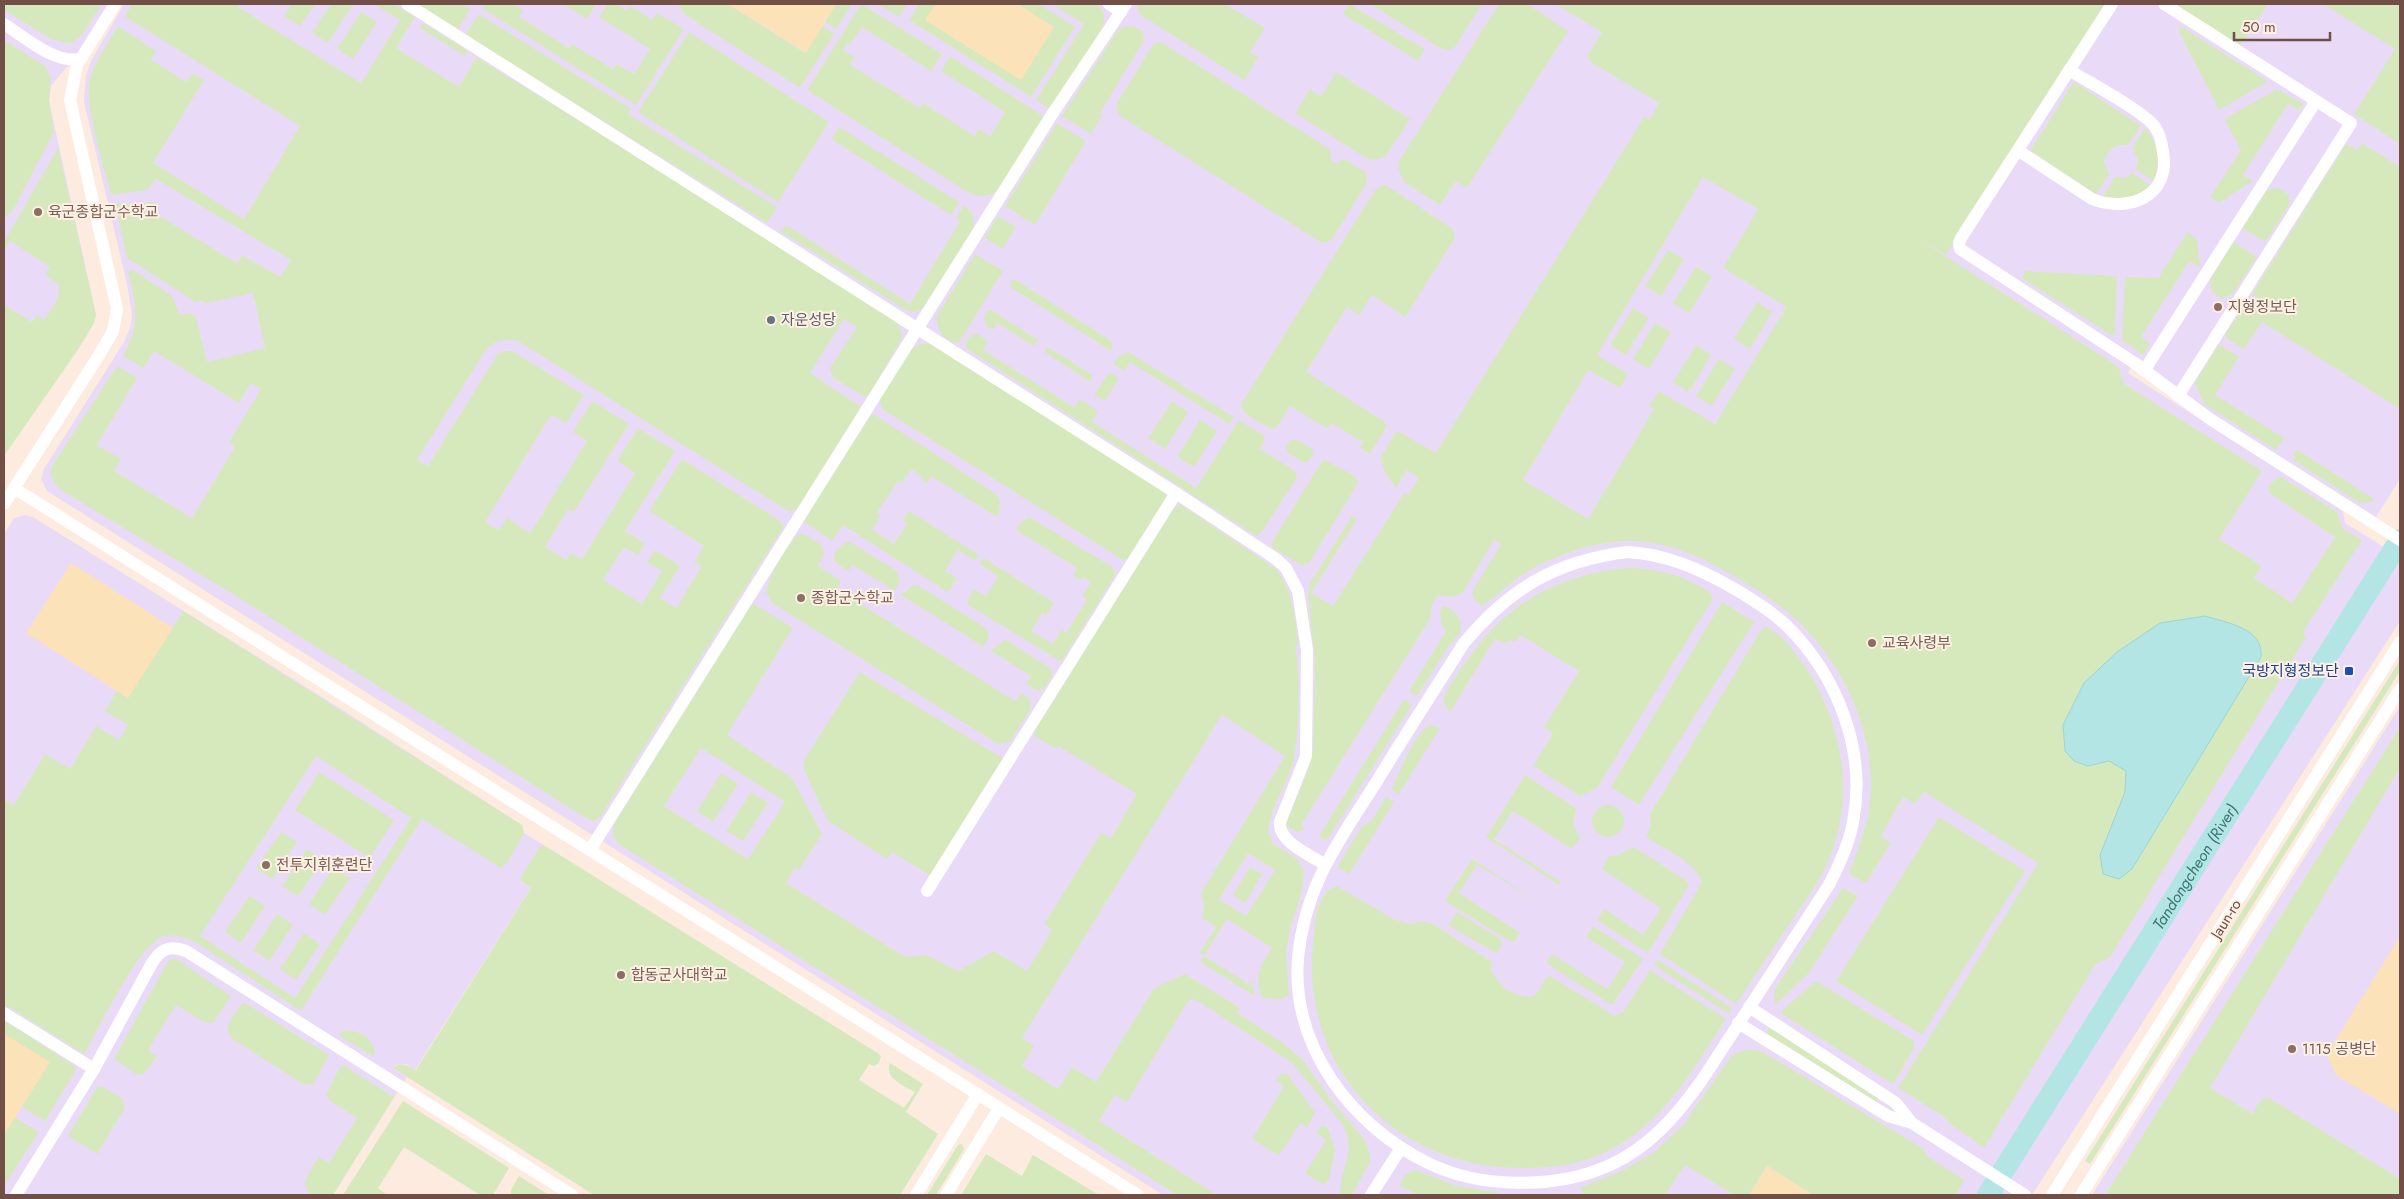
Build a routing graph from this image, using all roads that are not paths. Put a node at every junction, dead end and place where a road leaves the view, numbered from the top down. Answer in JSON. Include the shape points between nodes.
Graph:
{"nodes":[{"id":1,"x":115,"y":4,"type":"edge"},
{"id":2,"x":407,"y":4,"type":"edge"},
{"id":3,"x":1109,"y":4,"type":"edge"},
{"id":4,"x":2112,"y":4,"type":"edge"},
{"id":5,"x":2164,"y":4,"type":"edge"},
{"id":6,"x":1124,"y":8,"type":"edge"},
{"id":7,"x":4,"y":24,"type":"edge"},
{"id":8,"x":57,"y":57,"type":"junction"},
{"id":9,"x":80,"y":59,"type":"junction"},
{"id":10,"x":2069,"y":70,"type":"junction"},
{"id":11,"x":70,"y":91,"type":"junction"},
{"id":12,"x":2316,"y":101,"type":"junction"},
{"id":13,"x":2019,"y":151,"type":"junction"},
{"id":14,"x":917,"y":328,"type":"junction"},
{"id":15,"x":2144,"y":371,"type":"junction"},
{"id":16,"x":2178,"y":396,"type":"junction"},
{"id":17,"x":14,"y":488,"type":"junction"},
{"id":18,"x":1176,"y":493,"type":"junction"},
{"id":19,"x":4,"y":504,"type":"edge"},
{"id":20,"x":2400,"y":540,"type":"edge"},
{"id":21,"x":2400,"y":642,"type":"edge"},
{"id":22,"x":2400,"y":689,"type":"edge"},
{"id":23,"x":590,"y":850,"type":"junction"},
{"id":24,"x":1324,"y":864,"type":"junction"},
{"id":25,"x":927,"y":891,"type":"dead end"},
{"id":26,"x":1749,"y":1007,"type":"junction"},
{"id":27,"x":4,"y":1013,"type":"edge"},
{"id":28,"x":1738,"y":1023,"type":"junction"},
{"id":29,"x":94,"y":1069,"type":"junction"},
{"id":30,"x":978,"y":1094,"type":"junction"},
{"id":31,"x":999,"y":1108,"type":"junction"},
{"id":32,"x":1912,"y":1123,"type":"junction"},
{"id":33,"x":1401,"y":1148,"type":"junction"},
{"id":34,"x":16,"y":1195,"type":"edge"},
{"id":35,"x":572,"y":1195,"type":"edge"},
{"id":36,"x":916,"y":1195,"type":"edge"},
{"id":37,"x":946,"y":1195,"type":"edge"},
{"id":38,"x":1138,"y":1195,"type":"edge"},
{"id":39,"x":1371,"y":1195,"type":"edge"},
{"id":40,"x":2025,"y":1195,"type":"edge"},
{"id":41,"x":2052,"y":1195,"type":"edge"},
{"id":42,"x":2081,"y":1195,"type":"edge"}],
"edges":[{"from":1,"to":9,"type":"street"},
{"from":2,"to":14,"type":"street"},
{"from":3,"to":6,"type":"street"},
{"from":4,"to":10,"type":"street"},
{"from":5,"to":12,"type":"street"},
{"from":6,"to":14,"type":"street","via":[[1051,116]]},
{"from":7,"to":8,"type":"street"},
{"from":8,"to":9,"type":"street"},
{"from":8,"to":11,"type":"street"},
{"from":9,"to":11,"type":"street"},
{"from":10,"to":13,"type":"street"},
{"from":10,"to":13,"type":"street","via":[[2138,113],[2154,127],[2164,158],[2162,177],[2143,199],[2132,204],[2111,206],[2102,204]]},
{"from":11,"to":17,"type":"street","via":[[71,108],[117,309],[116,320],[101,352]]},
{"from":12,"to":15,"type":"street"},
{"from":12,"to":16,"type":"street","via":[[2350,123]]},
{"from":13,"to":15,"type":"street","via":[[1961,238],[1960,249]]},
{"from":14,"to":18,"type":"street"},
{"from":14,"to":23,"type":"street"},
{"from":15,"to":16,"type":"street"},
{"from":16,"to":20,"type":"street"},
{"from":17,"to":19,"type":"street"},
{"from":17,"to":23,"type":"street"},
{"from":18,"to":24,"type":"street","via":[[1276,559],[1294,579],[1307,650],[1307,744],[1302,769],[1279,828],[1286,838]]},
{"from":18,"to":25,"type":"street"},
{"from":21,"to":41,"type":"street","name":"Jaun-ro"},
{"from":22,"to":42,"type":"street","name":"Jaun-ro"},
{"from":23,"to":30,"type":"street"},
{"from":24,"to":26,"type":"street","via":[[1464,643],[1498,606],[1538,578],[1580,561],[1627,552],[1649,553],[1673,560],[1717,579],[1755,601],[1796,636],[1839,700],[1855,761],[1854,822],[1843,856],[1829,885]]},
{"from":24,"to":33,"type":"street","via":[[1306,911],[1301,939],[1298,978],[1304,1018],[1318,1058],[1344,1098],[1367,1122]]},
{"from":26,"to":28,"type":"street"},
{"from":26,"to":32,"type":"street","via":[[1896,1103]]},
{"from":27,"to":29,"type":"street"},
{"from":28,"to":32,"type":"street","via":[[1888,1116]]},
{"from":28,"to":33,"type":"street","via":[[1688,1099],[1661,1131],[1637,1150],[1585,1175],[1506,1183],[1454,1173],[1429,1164]]},
{"from":29,"to":34,"type":"street"},
{"from":29,"to":35,"type":"street","via":[[158,953],[175,947]]},
{"from":30,"to":31,"type":"street"},
{"from":30,"to":36,"type":"street"},
{"from":31,"to":37,"type":"street"},
{"from":31,"to":38,"type":"street"},
{"from":32,"to":40,"type":"street"},
{"from":33,"to":39,"type":"street"}]}
